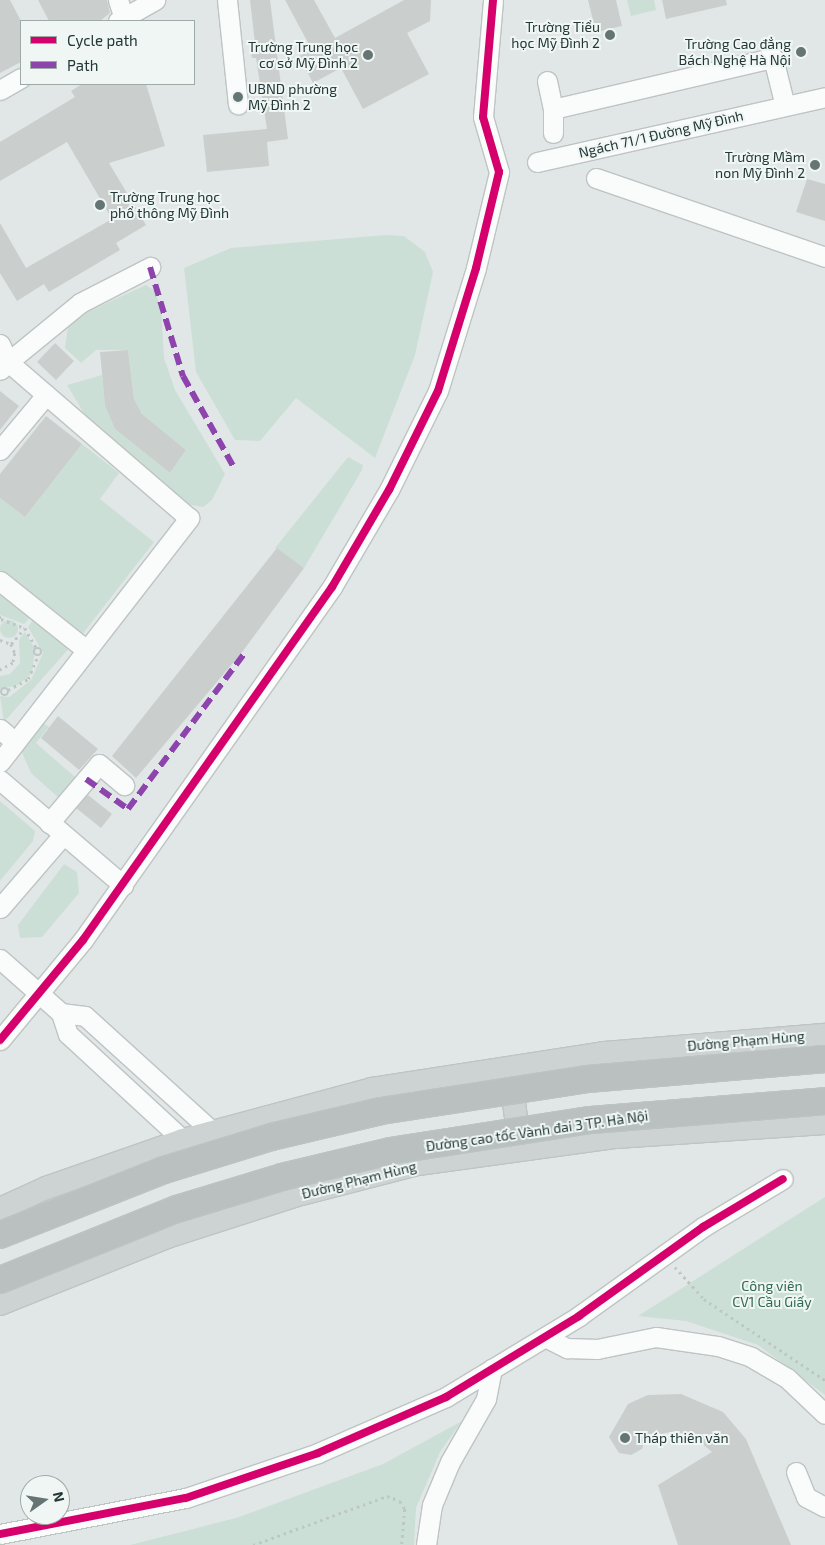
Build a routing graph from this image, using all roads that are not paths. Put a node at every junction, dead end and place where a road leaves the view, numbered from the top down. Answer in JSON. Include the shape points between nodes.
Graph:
{"nodes":[{"id":1,"x":155,"y":0,"type":"edge"},
{"id":2,"x":227,"y":0,"type":"edge"},
{"id":3,"x":492,"y":0,"type":"edge"},
{"id":4,"x":120,"y":13,"type":"edge"},
{"id":5,"x":20,"y":79,"type":"edge"},
{"id":6,"x":547,"y":81,"type":"dead end"},
{"id":7,"x":0,"y":90,"type":"edge"},
{"id":8,"x":825,"y":96,"type":"edge"},
{"id":9,"x":238,"y":104,"type":"dead end"},
{"id":10,"x":785,"y":106,"type":"junction"},
{"id":11,"x":553,"y":109,"type":"junction"},
{"id":12,"x":553,"y":133,"type":"dead end"},
{"id":13,"x":537,"y":162,"type":"dead end"},
{"id":14,"x":596,"y":178,"type":"dead end"},
{"id":15,"x":825,"y":257,"type":"edge"},
{"id":16,"x":150,"y":267,"type":"dead end"},
{"id":17,"x":0,"y":344,"type":"edge"},
{"id":18,"x":4,"y":366,"type":"edge"},
{"id":19,"x":46,"y":395,"type":"junction"},
{"id":20,"x":0,"y":450,"type":"edge"},
{"id":21,"x":0,"y":581,"type":"edge"},
{"id":22,"x":84,"y":648,"type":"junction"},
{"id":23,"x":0,"y":729,"type":"edge"},
{"id":24,"x":15,"y":742,"type":"junction"},
{"id":25,"x":0,"y":762,"type":"edge"},
{"id":26,"x":0,"y":780,"type":"edge"},
{"id":27,"x":124,"y":785,"type":"dead end"},
{"id":28,"x":56,"y":829,"type":"junction"},
{"id":29,"x":123,"y":885,"type":"junction"},
{"id":30,"x":0,"y":908,"type":"edge"},
{"id":31,"x":0,"y":959,"type":"edge"},
{"id":32,"x":39,"y":993,"type":"junction"},
{"id":33,"x":61,"y":1013,"type":"junction"},
{"id":34,"x":825,"y":1035,"type":"edge"},
{"id":35,"x":0,"y":1040,"type":"edge"},
{"id":36,"x":825,"y":1059,"type":"edge"},
{"id":37,"x":509,"y":1066,"type":"junction"},
{"id":38,"x":825,"y":1101,"type":"edge"},
{"id":39,"x":825,"y":1123,"type":"edge"},
{"id":40,"x":213,"y":1132,"type":"junction"},
{"id":41,"x":183,"y":1140,"type":"junction"},
{"id":42,"x":520,"y":1148,"type":"junction"},
{"id":43,"x":783,"y":1179,"type":"dead end"},
{"id":44,"x":0,"y":1209,"type":"edge"},
{"id":45,"x":0,"y":1235,"type":"edge"},
{"id":46,"x":0,"y":1280,"type":"edge"},
{"id":47,"x":0,"y":1304,"type":"edge"},
{"id":48,"x":545,"y":1337,"type":"junction"},
{"id":49,"x":492,"y":1369,"type":"junction"},
{"id":50,"x":825,"y":1414,"type":"edge"},
{"id":51,"x":796,"y":1472,"type":"dead end"},
{"id":52,"x":825,"y":1507,"type":"edge"},
{"id":53,"x":0,"y":1534,"type":"edge"},
{"id":54,"x":426,"y":1545,"type":"edge"}],
"edges":[{"from":1,"to":4,"type":"street"},
{"from":2,"to":9,"type":"street"},
{"from":3,"to":29,"type":"street","via":[[483,117],[498,172],[476,268],[438,391],[389,490],[332,587]]},
{"from":5,"to":7,"type":"street"},
{"from":6,"to":11,"type":"street"},
{"from":8,"to":10,"type":"street","name":"Ngách 71/1 Đường Mỹ Đình"},
{"from":10,"to":11,"type":"street","via":[[774,58]]},
{"from":10,"to":13,"type":"street","name":"Ngách 71/1 Đường Mỹ Đình"},
{"from":11,"to":12,"type":"street"},
{"from":14,"to":15,"type":"street"},
{"from":16,"to":18,"type":"street","via":[[80,303]]},
{"from":17,"to":18,"type":"street"},
{"from":18,"to":19,"type":"street"},
{"from":19,"to":20,"type":"street"},
{"from":19,"to":22,"type":"street","via":[[189,518]]},
{"from":21,"to":22,"type":"street"},
{"from":22,"to":24,"type":"street"},
{"from":23,"to":24,"type":"street"},
{"from":24,"to":25,"type":"street"},
{"from":26,"to":28,"type":"street"},
{"from":27,"to":28,"type":"street","via":[[99,764]]},
{"from":28,"to":29,"type":"street"},
{"from":28,"to":30,"type":"street"},
{"from":29,"to":32,"type":"street"},
{"from":31,"to":32,"type":"street"},
{"from":32,"to":33,"type":"street"},
{"from":32,"to":35,"type":"street"},
{"from":33,"to":40,"type":"street","via":[[86,1016]]},
{"from":33,"to":41,"type":"street","via":[[68,1034]]},
{"from":34,"to":37,"type":"main road","name":"Đường Phạm Hùng"},
{"from":36,"to":45,"type":"highway","bridge":true,"via":[[587,1079],[381,1111],[271,1137],[164,1170]]},
{"from":37,"to":40,"type":"main road","name":"Đường Phạm Hùng","via":[[372,1088]]},
{"from":37,"to":42,"type":"main road"},
{"from":38,"to":46,"type":"highway","name":"Đường cao tốc Vành đai 3 TP. Hà Nội","bridge":true,"via":[[591,1120],[390,1151],[282,1177],[177,1209]]},
{"from":39,"to":42,"type":"main road","name":"Đường Phạm Hùng"},
{"from":40,"to":41,"type":"main road","name":"Đường Phạm Hùng"},
{"from":41,"to":44,"type":"main road","name":"Đường Phạm Hùng","via":[[46,1188]]},
{"from":42,"to":47,"type":"main road","name":"Đường Phạm Hùng","via":[[418,1164],[301,1194],[170,1236]]},
{"from":43,"to":48,"type":"street"},
{"from":48,"to":49,"type":"street"},
{"from":48,"to":50,"type":"street","via":[[567,1348],[597,1349],[656,1337],[718,1346],[751,1357],[787,1378]]},
{"from":49,"to":53,"type":"street","via":[[446,1397],[318,1453],[195,1495]]},
{"from":49,"to":54,"type":"street","via":[[486,1399],[450,1462],[432,1505]]},
{"from":51,"to":52,"type":"street","via":[[806,1497]]}]}
